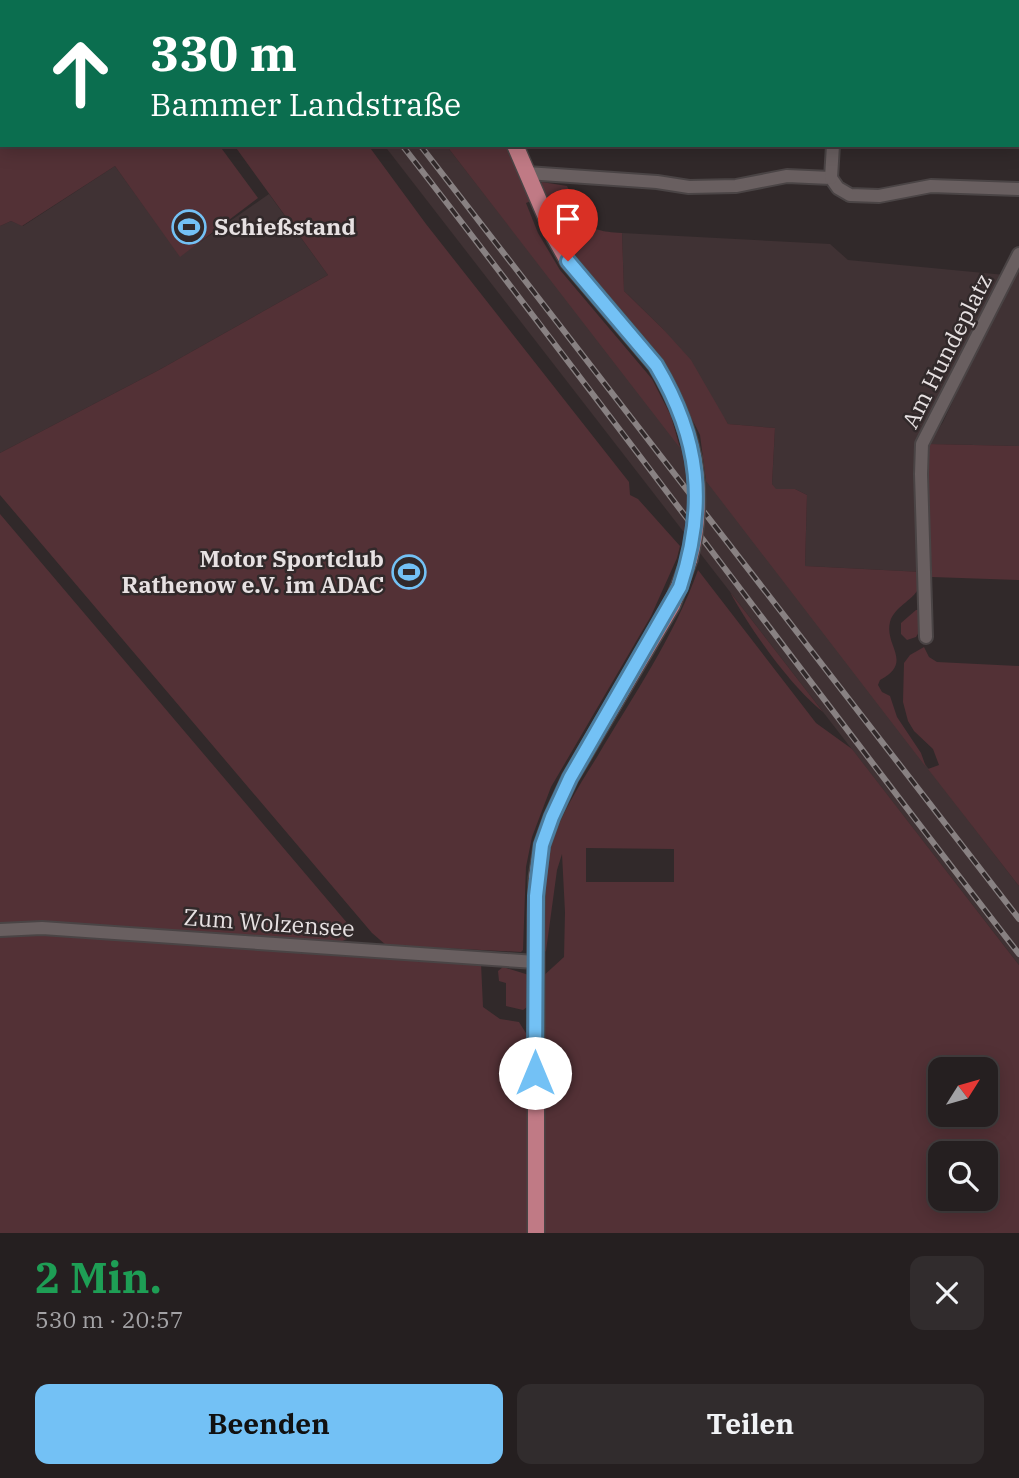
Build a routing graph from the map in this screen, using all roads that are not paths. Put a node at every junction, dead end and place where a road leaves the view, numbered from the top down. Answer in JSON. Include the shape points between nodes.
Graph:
{"nodes":[{"id":1,"x":516,"y":147,"type":"edge"},
{"id":2,"x":833,"y":147,"type":"edge"},
{"id":3,"x":527,"y":173,"type":"junction"},
{"id":4,"x":831,"y":178,"type":"junction"},
{"id":5,"x":1019,"y":189,"type":"edge"},
{"id":6,"x":1019,"y":254,"type":"edge"},
{"id":7,"x":926,"y":637,"type":"dead end"},
{"id":8,"x":0,"y":930,"type":"edge"},
{"id":9,"x":535,"y":961,"type":"junction"},
{"id":10,"x":536,"y":1233,"type":"edge"}],
"edges":[{"from":1,"to":3,"type":"main road"},
{"from":2,"to":4,"type":"street"},
{"from":3,"to":4,"type":"street","via":[[689,187],[736,186],[787,176]]},
{"from":3,"to":9,"type":"main road","bridge":true,"via":[[568,261],[656,365],[678,405],[693,457],[697,500],[689,560],[672,605],[570,778],[542,845]]},
{"from":4,"to":5,"type":"street","via":[[850,195],[879,196],[931,186]]},
{"from":6,"to":7,"type":"street","name":"Am Hundeplatz","via":[[922,444]]},
{"from":8,"to":9,"type":"street","name":"Zum Wolzensee","via":[[42,928]]},
{"from":9,"to":10,"type":"main road"}]}
